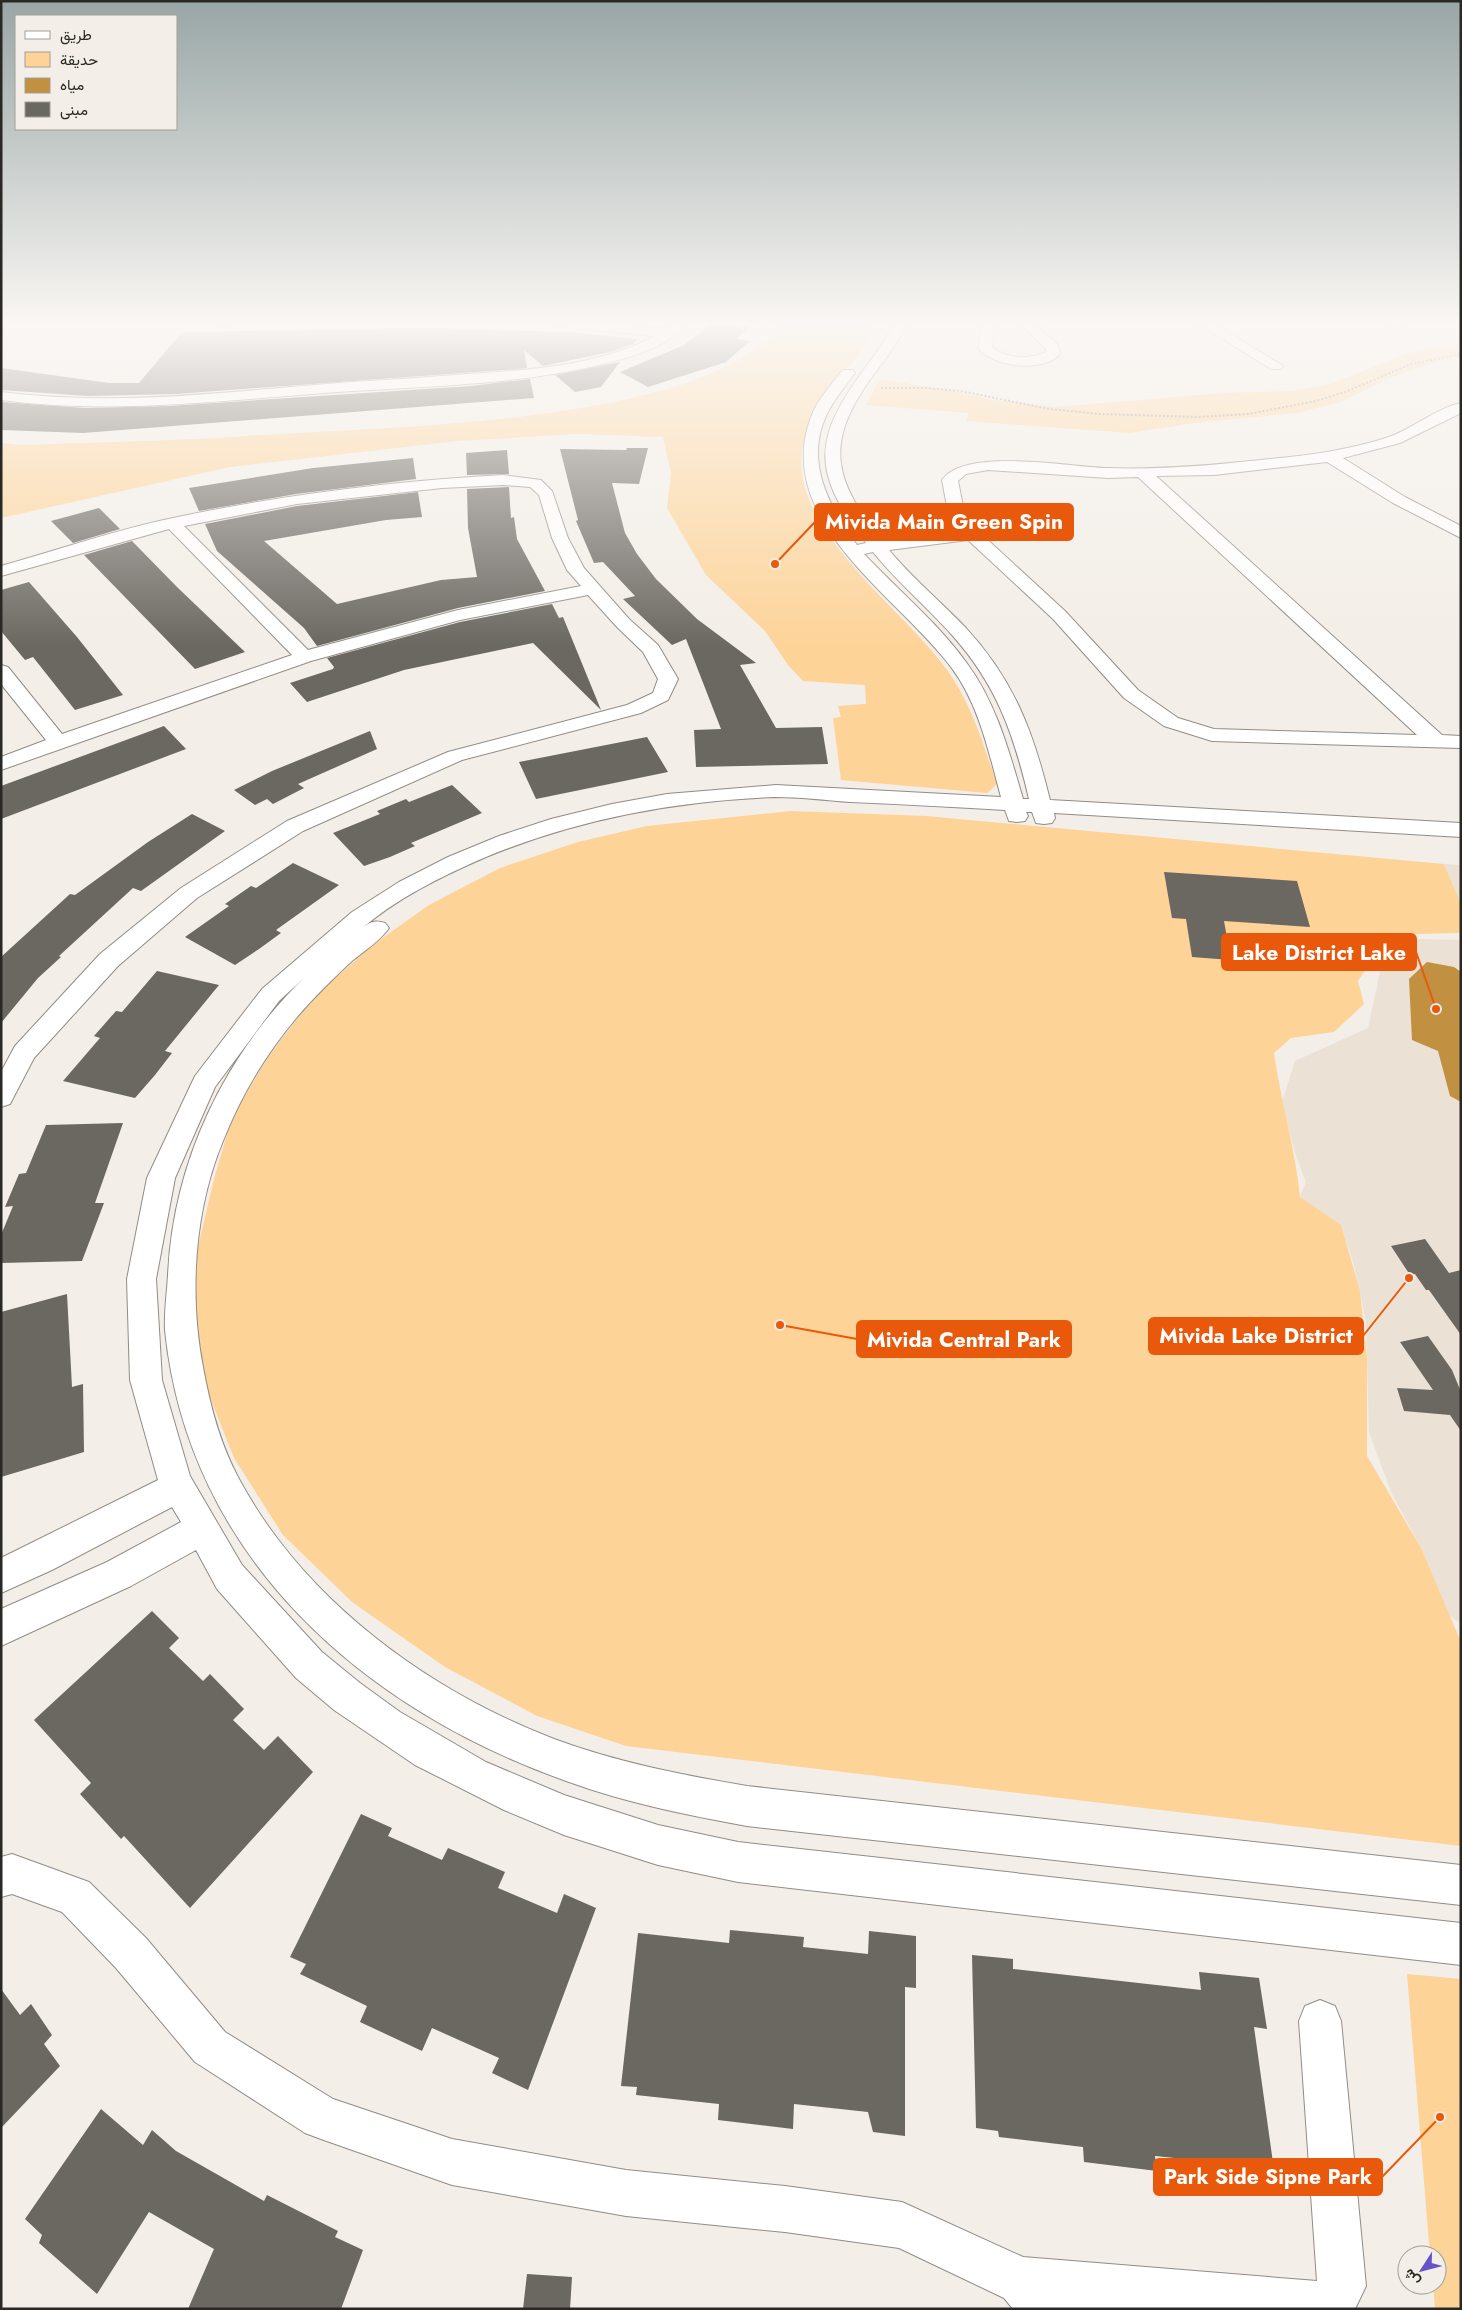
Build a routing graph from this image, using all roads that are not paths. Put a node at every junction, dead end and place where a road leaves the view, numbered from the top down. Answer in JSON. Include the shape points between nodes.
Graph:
{"nodes":[{"id":1,"x":813,"y":431,"type":"edge"},
{"id":2,"x":837,"y":431,"type":"edge"},
{"id":3,"x":1413,"y":431,"type":"edge"},
{"id":4,"x":1330,"y":457,"type":"junction"},
{"id":5,"x":1142,"y":472,"type":"junction"},
{"id":6,"x":957,"y":518,"type":"junction"},
{"id":7,"x":938,"y":520,"type":"dead end"},
{"id":8,"x":172,"y":523,"type":"junction"},
{"id":9,"x":882,"y":527,"type":"dead end"},
{"id":10,"x":863,"y":530,"type":"junction"},
{"id":11,"x":840,"y":533,"type":"junction"},
{"id":12,"x":1461,"y":533,"type":"edge"},
{"id":13,"x":972,"y":535,"type":"junction"},
{"id":14,"x":878,"y":547,"type":"junction"},
{"id":15,"x":851,"y":550,"type":"junction"},
{"id":16,"x":1,"y":571,"type":"edge"},
{"id":17,"x":591,"y":589,"type":"junction"},
{"id":18,"x":304,"y":657,"type":"junction"},
{"id":19,"x":1,"y":671,"type":"edge"},
{"id":20,"x":1436,"y":741,"type":"junction"},
{"id":21,"x":58,"y":742,"type":"junction"},
{"id":22,"x":1461,"y":742,"type":"edge"},
{"id":23,"x":1,"y":764,"type":"edge"},
{"id":24,"x":1029,"y":811,"type":"junction"},
{"id":25,"x":1461,"y":830,"type":"edge"},
{"id":26,"x":1461,"y":846,"type":"edge"},
{"id":27,"x":1,"y":1097,"type":"edge"},
{"id":28,"x":178,"y":1487,"type":"junction"},
{"id":29,"x":200,"y":1530,"type":"junction"},
{"id":30,"x":1,"y":1576,"type":"edge"},
{"id":31,"x":1,"y":1628,"type":"edge"},
{"id":32,"x":1,"y":1877,"type":"edge"},
{"id":33,"x":1461,"y":1885,"type":"edge"},
{"id":34,"x":1461,"y":1944,"type":"edge"},
{"id":35,"x":1320,"y":2021,"type":"dead end"},
{"id":36,"x":1032,"y":2295,"type":"edge"}],
"edges":[{"from":1,"to":11,"type":"street","via":[[810,448],[812,481],[821,504]]},
{"from":2,"to":10,"type":"street","via":[[833,451],[841,494],[847,509]]},
{"from":3,"to":4,"type":"street","via":[[1395,440]]},
{"from":4,"to":5,"type":"street","via":[[1214,470]]},
{"from":4,"to":12,"type":"street","via":[[1399,500]]},
{"from":5,"to":6,"type":"street","via":[[1108,473],[988,465],[961,470],[950,480]]},
{"from":5,"to":20,"type":"street"},
{"from":6,"to":7,"type":"street"},
{"from":6,"to":13,"type":"street"},
{"from":8,"to":16,"type":"street"},
{"from":8,"to":17,"type":"street","via":[[297,499],[432,484],[503,480],[535,483],[546,494],[560,538],[576,570]]},
{"from":8,"to":18,"type":"street"},
{"from":9,"to":10,"type":"street"},
{"from":10,"to":11,"type":"street"},
{"from":10,"to":14,"type":"street"},
{"from":11,"to":15,"type":"street"},
{"from":13,"to":14,"type":"street"},
{"from":13,"to":20,"type":"street","via":[[1059,615],[1131,694],[1171,722],[1212,734]]},
{"from":14,"to":15,"type":"street"},
{"from":14,"to":24,"type":"street","via":[[884,558],[966,641],[1001,690],[1020,729]]},
{"from":15,"to":24,"type":"street","via":[[959,664],[974,689]]},
{"from":17,"to":18,"type":"street","via":[[458,615]]},
{"from":17,"to":27,"type":"street","via":[[651,649],[668,679],[661,696],[634,710],[454,756],[295,826],[189,893],[109,960],[24,1054]]},
{"from":18,"to":21,"type":"street"},
{"from":19,"to":21,"type":"street"},
{"from":20,"to":22,"type":"street"},
{"from":21,"to":23,"type":"street"},
{"from":24,"to":25,"type":"street"},
{"from":24,"to":26,"type":"street"},
{"from":24,"to":28,"type":"street","via":[[776,791],[700,795],[640,804],[547,827],[480,851],[416,882],[334,937],[278,988],[217,1062],[181,1125],[155,1194],[141,1270],[141,1350],[159,1434]]},
{"from":24,"to":33,"type":"street","via":[[797,803],[708,809],[636,820],[565,837],[484,866],[410,905],[351,948],[297,999],[258,1048],[224,1103],[196,1176],[187,1216],[178,1304],[189,1397],[214,1468],[236,1510],[266,1555],[338,1629],[381,1665],[429,1698],[481,1726],[543,1754],[608,1776],[677,1794],[747,1806]]},
{"from":28,"to":29,"type":"street"},
{"from":28,"to":30,"type":"street"},
{"from":29,"to":31,"type":"street","via":[[119,1574]]},
{"from":29,"to":34,"type":"street","via":[[243,1593],[274,1630],[310,1666],[353,1701],[454,1765],[519,1797],[588,1824],[662,1846],[747,1863]]},
{"from":32,"to":36,"type":"street","via":[[12,1874],[75,1896],[131,1953],[210,2047],[321,2117],[452,2162],[626,2193],[902,2225]]},
{"from":35,"to":36,"type":"street","via":[[1342,2286],[1332,2300],[1319,2305]]}]}
